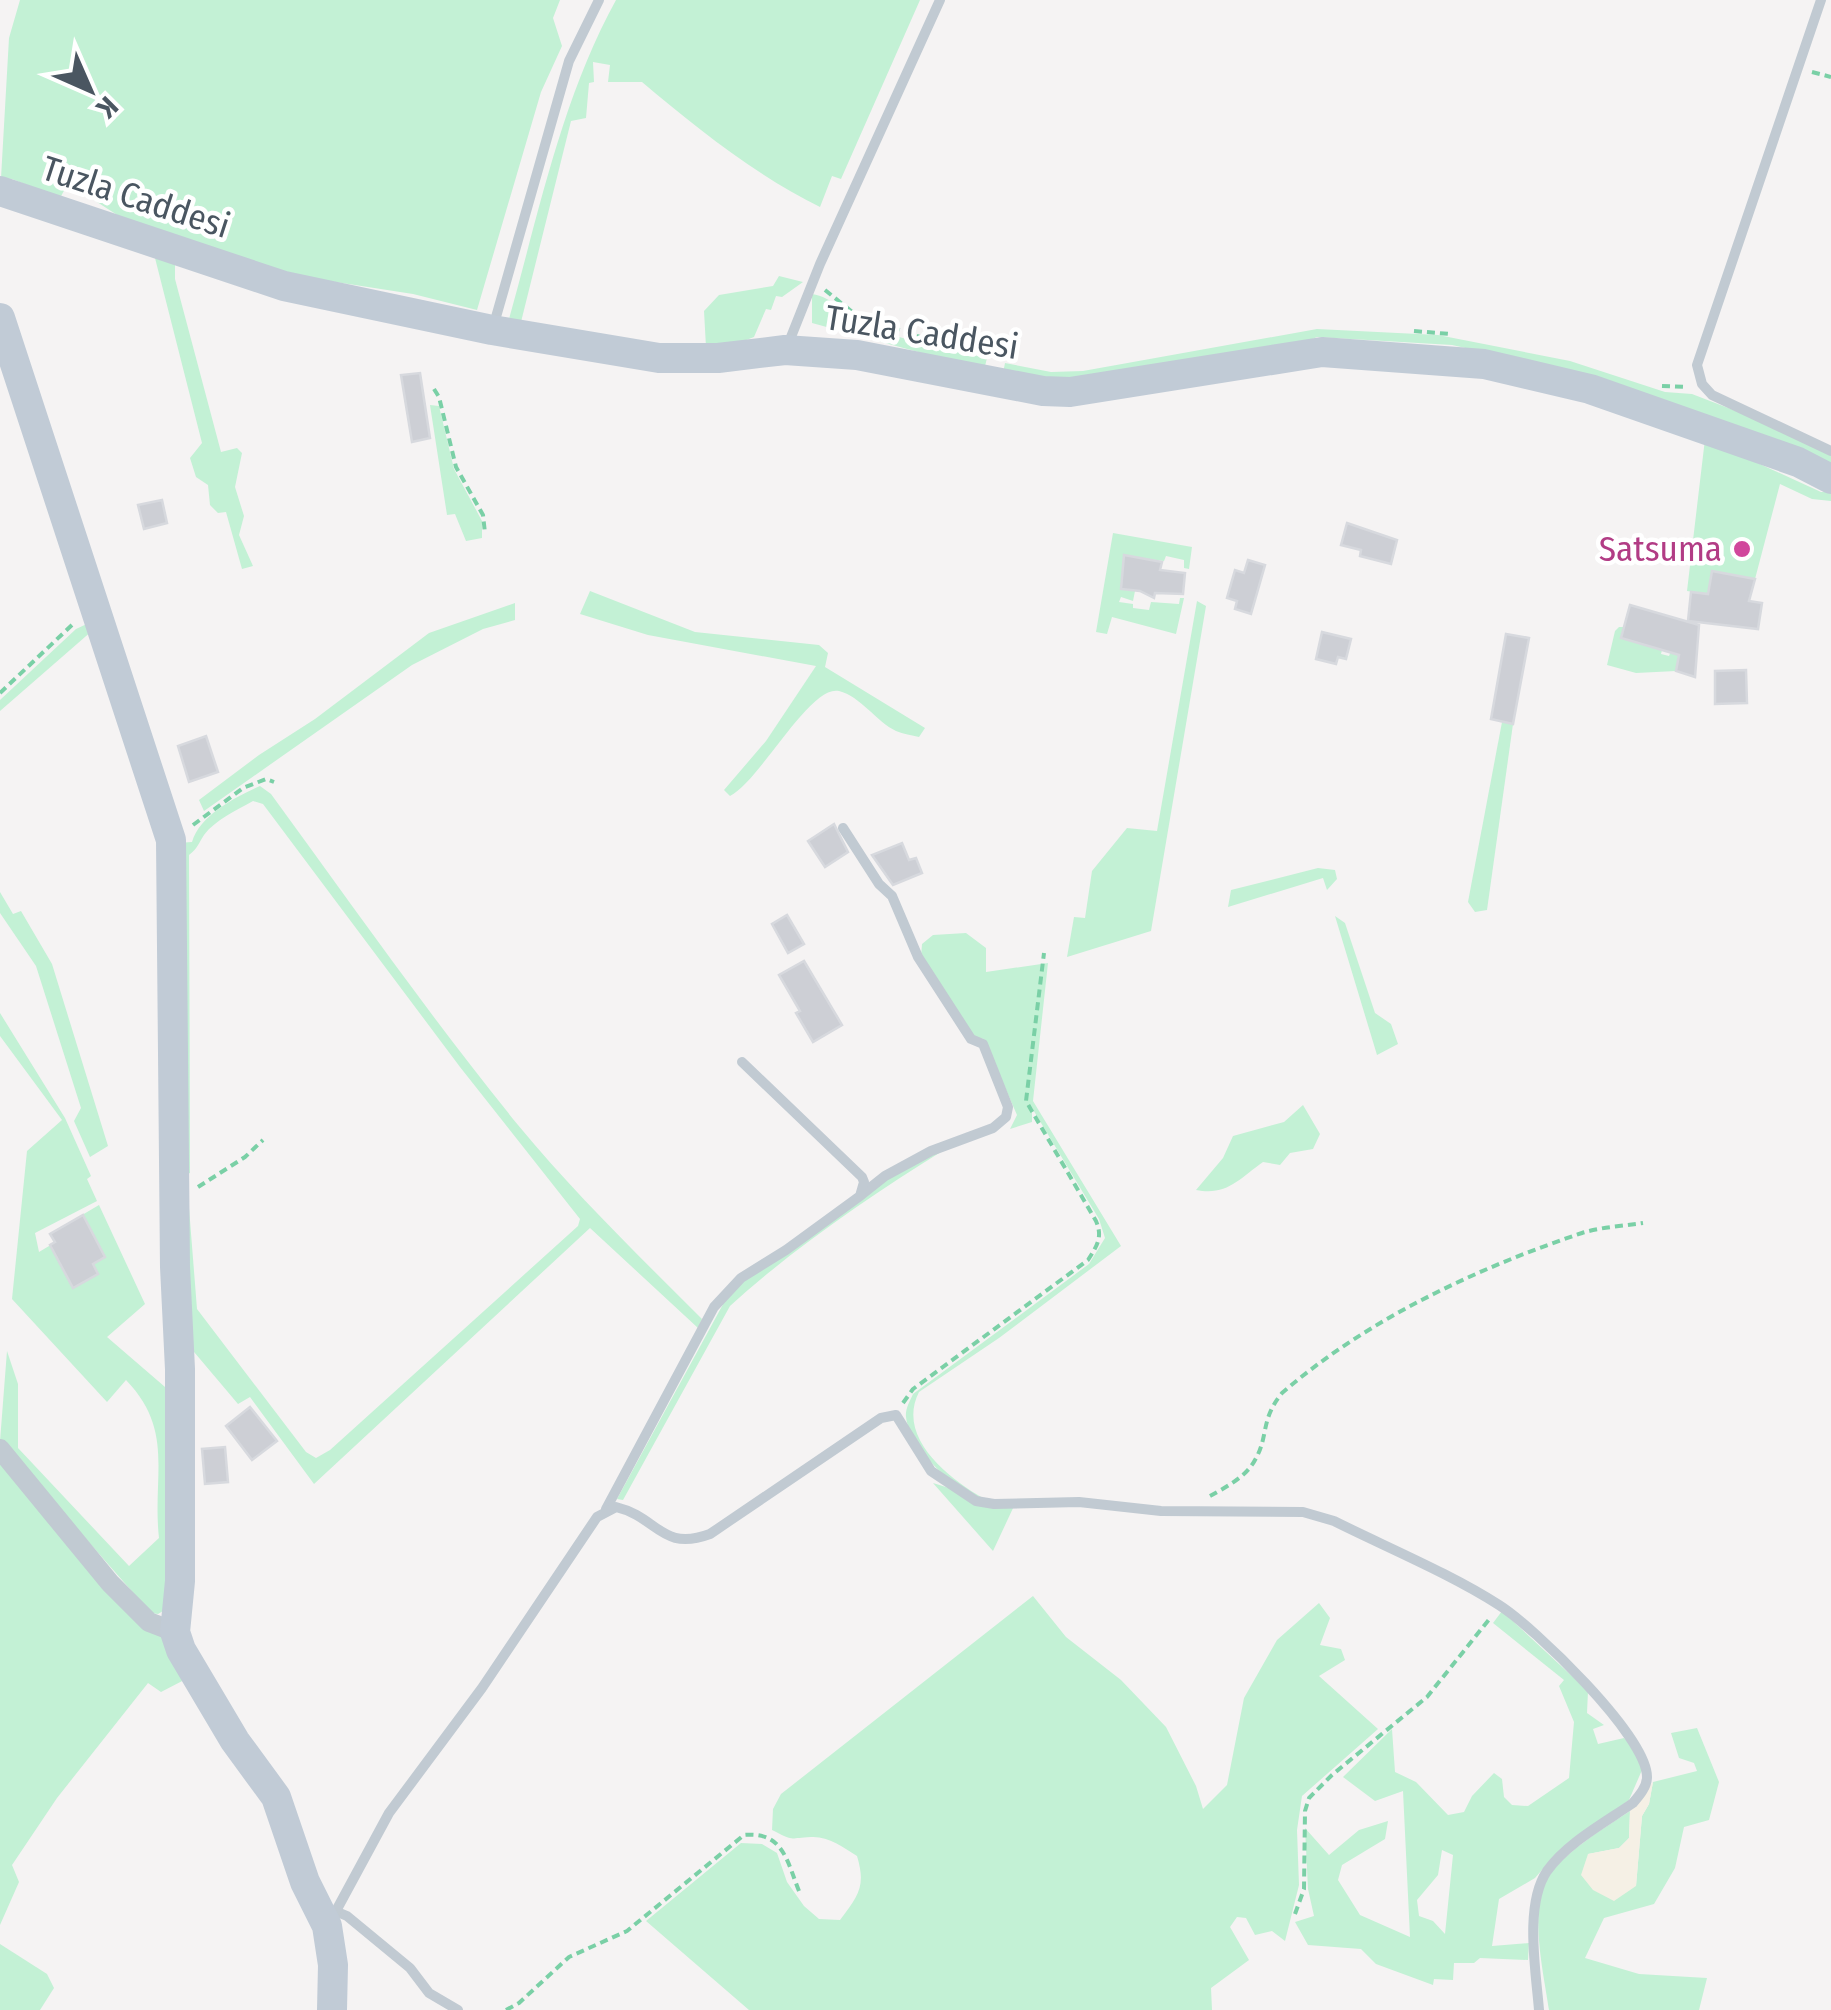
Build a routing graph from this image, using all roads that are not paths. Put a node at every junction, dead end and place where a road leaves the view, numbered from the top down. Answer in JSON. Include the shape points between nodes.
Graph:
{"nodes":[{"id":1,"x":599,"y":0,"type":"edge"},
{"id":2,"x":940,"y":0,"type":"edge"},
{"id":3,"x":1821,"y":0,"type":"edge"},
{"id":4,"x":0,"y":191,"type":"edge"},
{"id":5,"x":0,"y":318,"type":"edge"},
{"id":6,"x":492,"y":330,"type":"junction"},
{"id":7,"x":785,"y":350,"type":"junction"},
{"id":8,"x":1831,"y":451,"type":"edge"},
{"id":9,"x":1831,"y":479,"type":"edge"},
{"id":10,"x":844,"y":828,"type":"dead end"},
{"id":11,"x":742,"y":1062,"type":"dead end"},
{"id":12,"x":860,"y":1196,"type":"junction"},
{"id":13,"x":0,"y":1448,"type":"edge"},
{"id":14,"x":606,"y":1510,"type":"junction"},
{"id":15,"x":175,"y":1632,"type":"junction"},
{"id":16,"x":331,"y":1918,"type":"junction"},
{"id":17,"x":332,"y":2010,"type":"edge"},
{"id":18,"x":458,"y":2010,"type":"edge"},
{"id":19,"x":1539,"y":2010,"type":"edge"}],
"edges":[{"from":1,"to":6,"type":"lane","via":[[569,61]]},
{"from":2,"to":7,"type":"lane"},
{"from":3,"to":8,"type":"lane","via":[[1696,365],[1712,395]]},
{"from":4,"to":6,"type":"main road","name":"Tuzla Caddesi","via":[[284,286]]},
{"from":5,"to":15,"type":"main road","via":[[171,840],[180,1369]]},
{"from":6,"to":7,"type":"main road","name":"Tuzla Caddesi","via":[[659,358]]},
{"from":7,"to":9,"type":"main road","name":"Tuzla Caddesi","via":[[857,354],[1070,392],[1322,352],[1484,364],[1590,389]]},
{"from":10,"to":12,"type":"lane","via":[[892,896],[918,957],[971,1038],[983,1044],[1008,1107],[992,1128],[931,1151]]},
{"from":11,"to":12,"type":"lane","via":[[862,1177]]},
{"from":12,"to":14,"type":"lane","via":[[740,1278],[714,1307]]},
{"from":13,"to":15,"type":"street","via":[[110,1582],[149,1622]]},
{"from":14,"to":16,"type":"lane","via":[[389,1812]]},
{"from":14,"to":19,"type":"lane","via":[[629,1510],[664,1536],[691,1542],[896,1414],[931,1471],[976,1501],[1303,1512],[1334,1521],[1500,1606],[1626,1729],[1647,1778],[1642,1794],[1563,1854],[1539,1887],[1533,1938]]},
{"from":15,"to":16,"type":"main road","via":[[235,1741],[276,1797],[305,1882]]},
{"from":16,"to":17,"type":"main road"},
{"from":16,"to":18,"type":"lane","via":[[347,1916],[410,1968],[429,1993]]}]}
